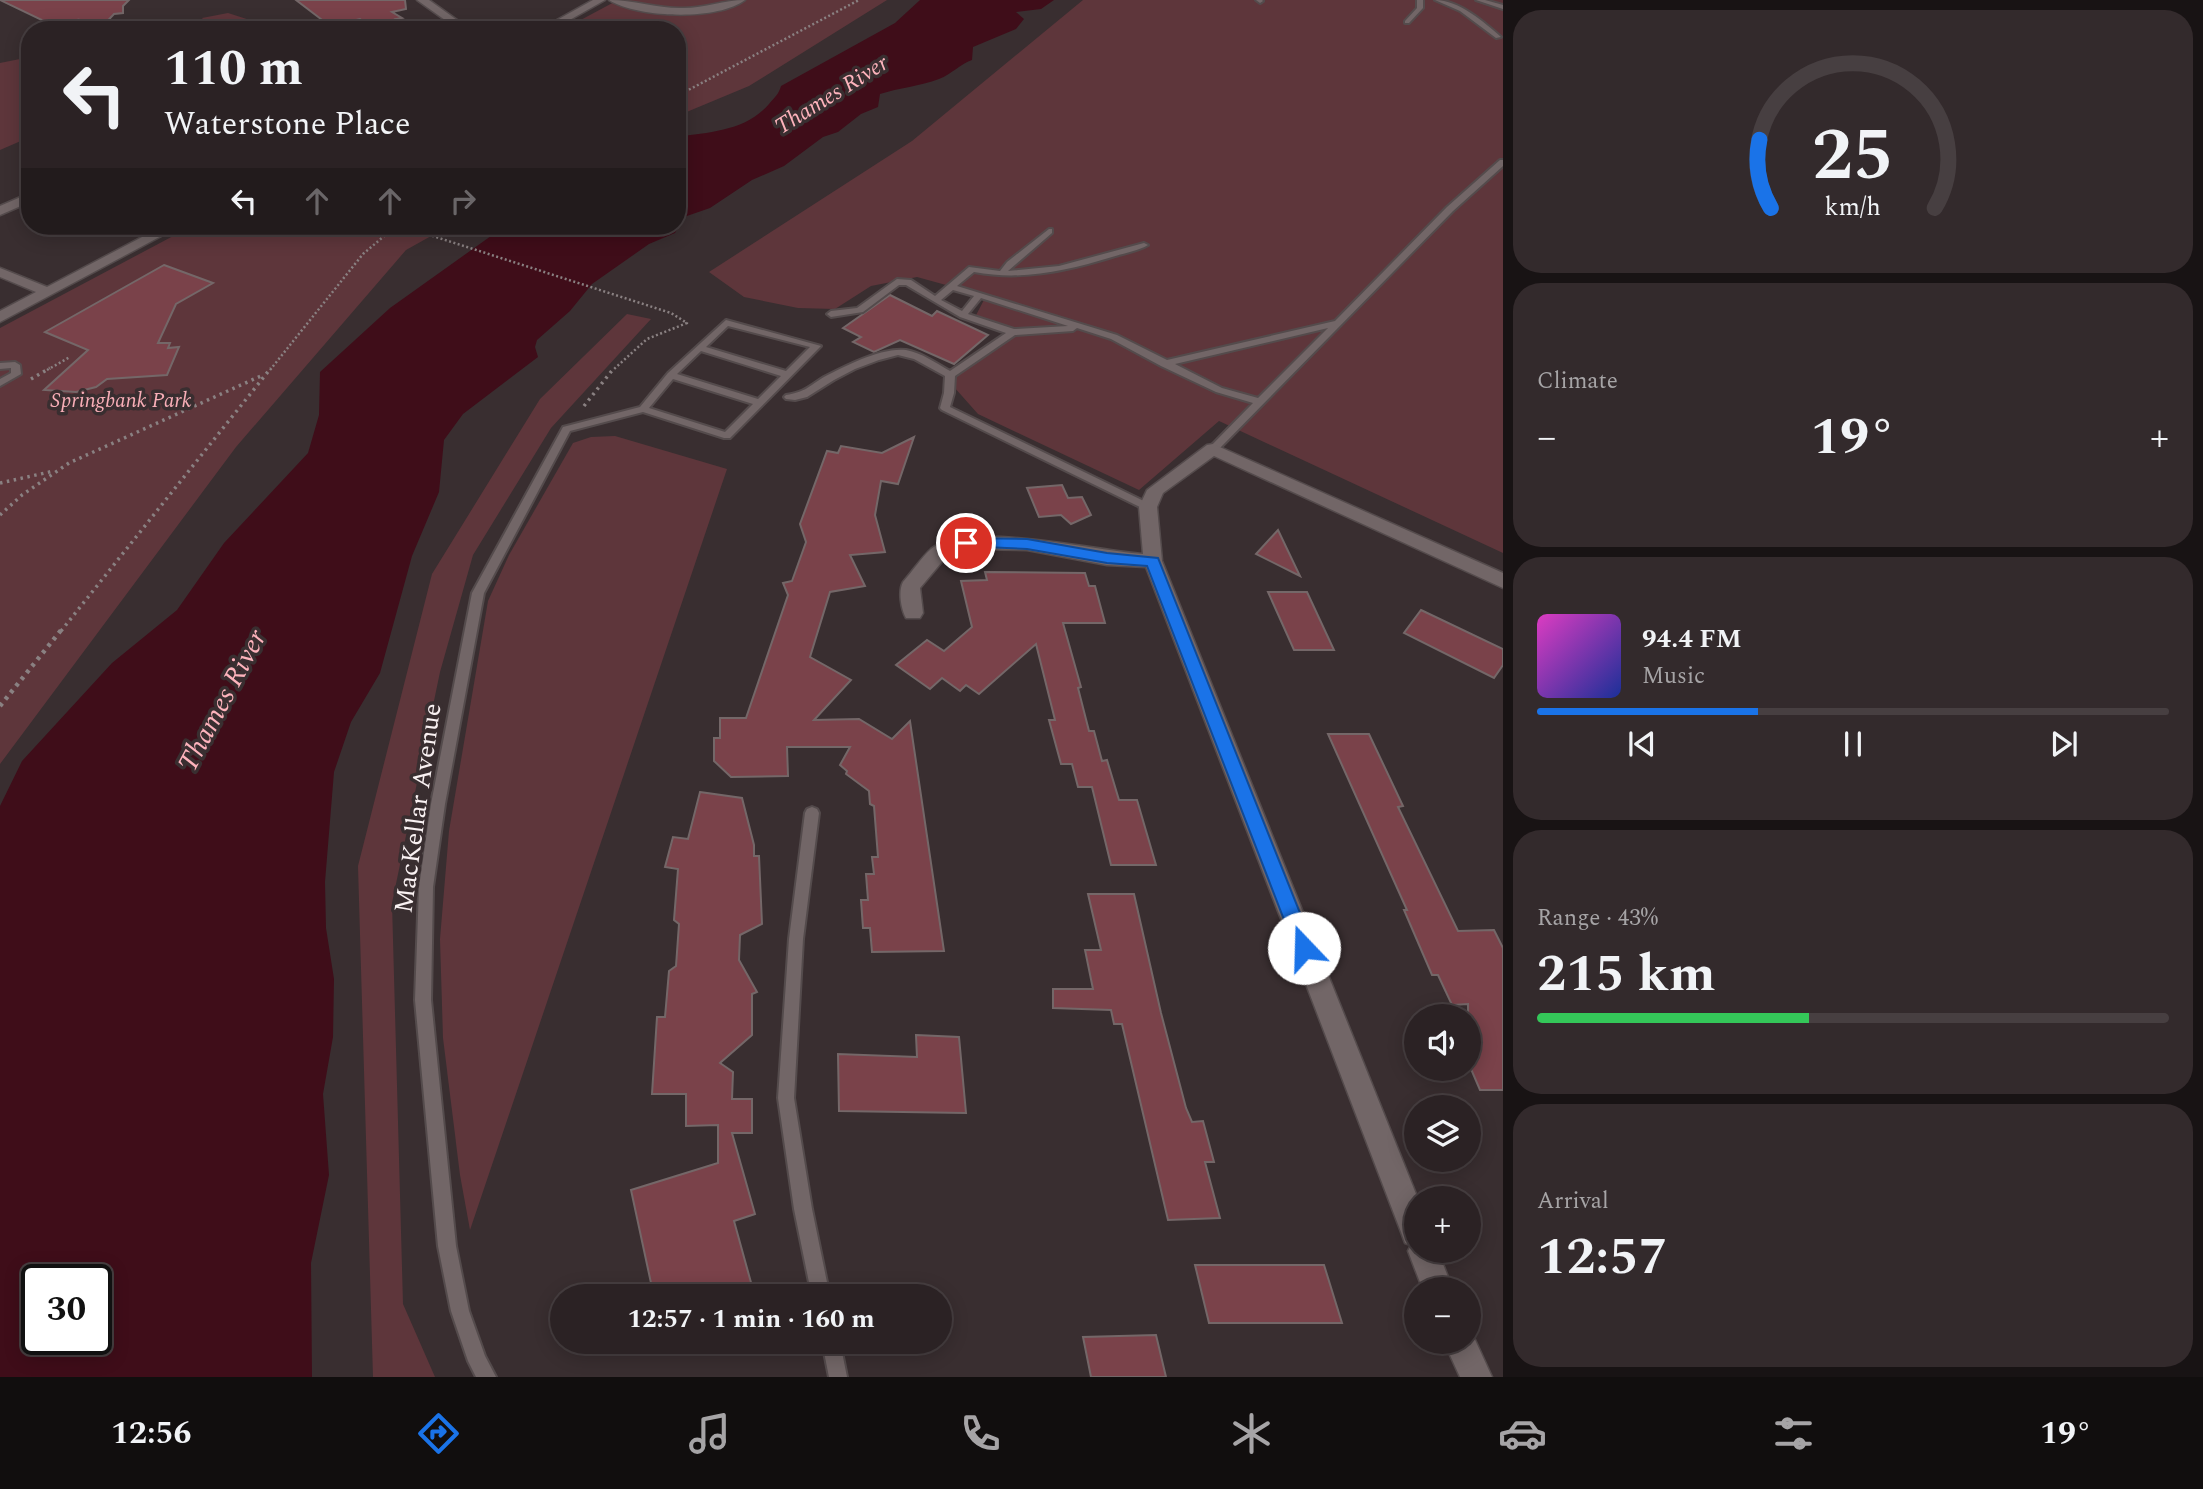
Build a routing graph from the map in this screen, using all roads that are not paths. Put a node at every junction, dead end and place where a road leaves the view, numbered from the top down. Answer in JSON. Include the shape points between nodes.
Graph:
{"nodes":[{"id":1,"x":422,"y":0,"type":"edge"},
{"id":2,"x":600,"y":0,"type":"edge"},
{"id":3,"x":614,"y":0,"type":"edge"},
{"id":4,"x":647,"y":0,"type":"edge"},
{"id":5,"x":722,"y":0,"type":"edge"},
{"id":6,"x":740,"y":0,"type":"edge"},
{"id":7,"x":1420,"y":0,"type":"edge"},
{"id":8,"x":1438,"y":0,"type":"edge"},
{"id":9,"x":1479,"y":0,"type":"edge"},
{"id":10,"x":1503,"y":7,"type":"edge"},
{"id":11,"x":453,"y":21,"type":"edge"},
{"id":12,"x":561,"y":21,"type":"edge"},
{"id":13,"x":1407,"y":22,"type":"dead end"},
{"id":14,"x":1498,"y":37,"type":"dead end"},
{"id":15,"x":1503,"y":162,"type":"edge"},
{"id":16,"x":21,"y":201,"type":"edge"},
{"id":17,"x":0,"y":211,"type":"edge"},
{"id":18,"x":1049,"y":231,"type":"dead end"},
{"id":19,"x":156,"y":235,"type":"edge"},
{"id":20,"x":1144,"y":245,"type":"dead end"},
{"id":21,"x":0,"y":271,"type":"edge"},
{"id":22,"x":1002,"y":274,"type":"junction"},
{"id":23,"x":950,"y":286,"type":"junction"},
{"id":24,"x":47,"y":292,"type":"junction"},
{"id":25,"x":979,"y":295,"type":"junction"},
{"id":26,"x":935,"y":300,"type":"junction"},
{"id":27,"x":831,"y":314,"type":"dead end"},
{"id":28,"x":963,"y":315,"type":"junction"},
{"id":29,"x":0,"y":317,"type":"edge"},
{"id":30,"x":1340,"y":322,"type":"junction"},
{"id":31,"x":1080,"y":327,"type":"junction"},
{"id":32,"x":1013,"y":332,"type":"junction"},
{"id":33,"x":700,"y":348,"type":"junction"},
{"id":34,"x":1164,"y":364,"type":"junction"},
{"id":35,"x":0,"y":366,"type":"edge"},
{"id":36,"x":671,"y":375,"type":"junction"},
{"id":37,"x":788,"y":375,"type":"junction"},
{"id":38,"x":950,"y":375,"type":"junction"},
{"id":39,"x":0,"y":383,"type":"edge"},
{"id":40,"x":789,"y":397,"type":"dead end"},
{"id":41,"x":1260,"y":402,"type":"junction"},
{"id":42,"x":759,"y":403,"type":"junction"},
{"id":43,"x":643,"y":409,"type":"junction"},
{"id":44,"x":1213,"y":449,"type":"junction"},
{"id":45,"x":1147,"y":507,"type":"junction"},
{"id":46,"x":1153,"y":561,"type":"junction"},
{"id":47,"x":1503,"y":581,"type":"edge"},
{"id":48,"x":913,"y":613,"type":"dead end"},
{"id":49,"x":812,"y":813,"type":"dead end"},
{"id":50,"x":1404,"y":1201,"type":"edge"},
{"id":51,"x":818,"y":1284,"type":"edge"},
{"id":52,"x":833,"y":1354,"type":"edge"},
{"id":53,"x":1465,"y":1354,"type":"edge"},
{"id":54,"x":487,"y":1377,"type":"edge"},
{"id":55,"x":838,"y":1377,"type":"edge"},
{"id":56,"x":1476,"y":1377,"type":"edge"}],
"edges":[{"from":1,"to":11,"type":"street"},
{"from":2,"to":12,"type":"street"},
{"from":3,"to":6,"type":"street","via":[[691,11]]},
{"from":4,"to":5,"type":"street","via":[[680,6]]},
{"from":7,"to":13,"type":"lane","via":[[1420,8]]},
{"from":8,"to":14,"type":"lane","via":[[1462,10]]},
{"from":9,"to":10,"type":"lane"},
{"from":15,"to":30,"type":"lane","via":[[1450,209]]},
{"from":16,"to":17,"type":"street"},
{"from":18,"to":22,"type":"lane"},
{"from":19,"to":24,"type":"street"},
{"from":20,"to":22,"type":"lane","via":[[1054,268]]},
{"from":21,"to":24,"type":"street"},
{"from":22,"to":23,"type":"lane","via":[[972,268]]},
{"from":23,"to":25,"type":"lane"},
{"from":23,"to":26,"type":"lane"},
{"from":24,"to":29,"type":"street"},
{"from":25,"to":28,"type":"lane"},
{"from":25,"to":31,"type":"lane"},
{"from":26,"to":27,"type":"lane","via":[[908,282],[897,282],[860,310]]},
{"from":26,"to":28,"type":"lane"},
{"from":28,"to":32,"type":"lane"},
{"from":30,"to":34,"type":"lane"},
{"from":30,"to":41,"type":"lane"},
{"from":31,"to":32,"type":"lane"},
{"from":31,"to":34,"type":"lane","via":[[1114,337]]},
{"from":32,"to":38,"type":"lane"},
{"from":33,"to":36,"type":"lane"},
{"from":33,"to":37,"type":"lane"},
{"from":33,"to":37,"type":"lane","via":[[726,323],[816,346]]},
{"from":34,"to":41,"type":"lane","via":[[1219,390]]},
{"from":35,"to":39,"type":"lane","via":[[15,365],[16,374]]},
{"from":36,"to":42,"type":"lane"},
{"from":36,"to":43,"type":"lane"},
{"from":37,"to":42,"type":"lane"},
{"from":38,"to":40,"type":"lane","via":[[905,353],[893,353],[825,380],[801,397]]},
{"from":38,"to":45,"type":"lane","via":[[944,408]]},
{"from":41,"to":44,"type":"lane"},
{"from":42,"to":43,"type":"lane","via":[[727,436]]},
{"from":43,"to":54,"type":"lane","name":"MacKellar Avenue","via":[[566,429],[478,593],[438,804],[426,887],[423,1000],[447,1246],[460,1311]]},
{"from":44,"to":45,"type":"street","via":[[1156,490]]},
{"from":44,"to":47,"type":"street"},
{"from":45,"to":46,"type":"street"},
{"from":46,"to":48,"type":"street","via":[[1027,544],[966,543],[939,552],[910,587]]},
{"from":46,"to":50,"type":"street"},
{"from":49,"to":51,"type":"lane","via":[[796,939],[786,1098]]},
{"from":52,"to":55,"type":"lane"},
{"from":53,"to":56,"type":"street"}]}
